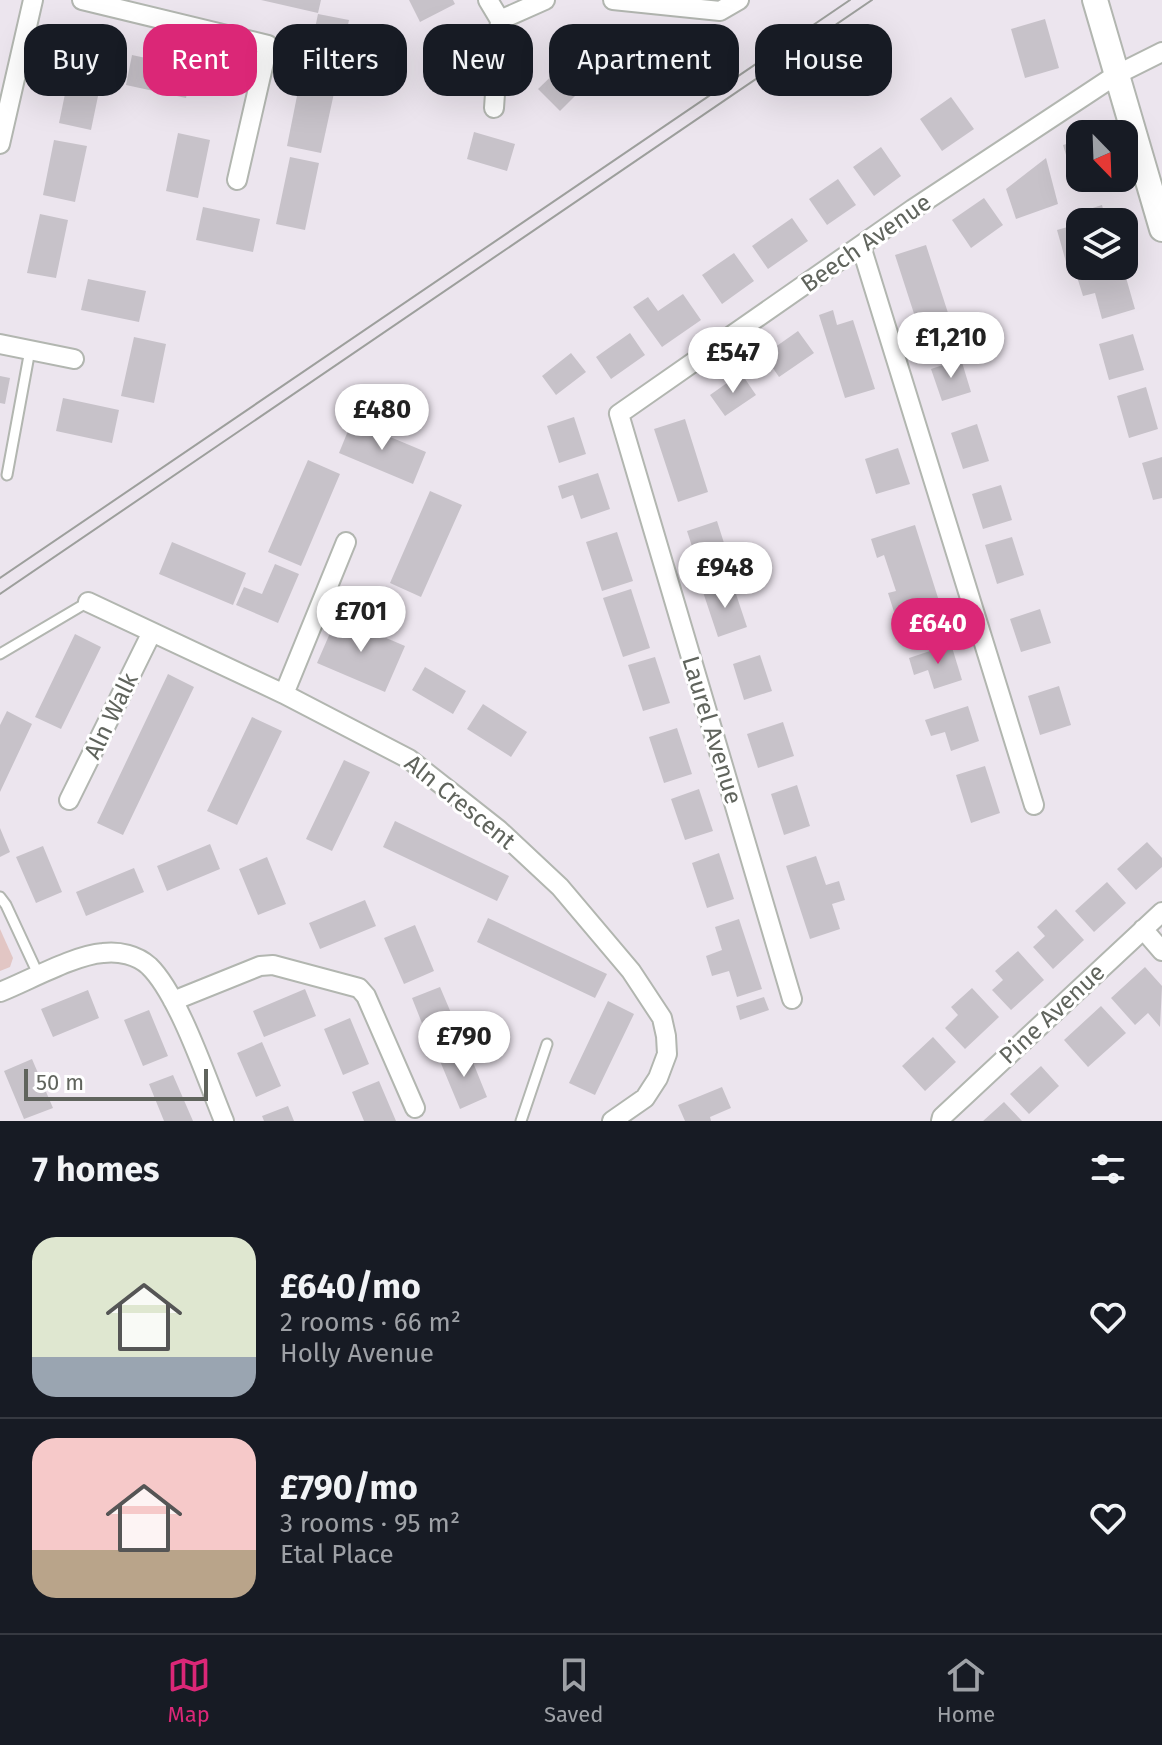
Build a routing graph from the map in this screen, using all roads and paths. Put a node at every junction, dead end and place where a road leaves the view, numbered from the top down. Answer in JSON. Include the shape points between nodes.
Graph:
{"nodes":[{"id":1,"x":33,"y":0,"type":"edge"},
{"id":2,"x":82,"y":0,"type":"edge"},
{"id":3,"x":488,"y":0,"type":"edge"},
{"id":4,"x":545,"y":0,"type":"edge"},
{"id":5,"x":613,"y":0,"type":"edge"},
{"id":6,"x":739,"y":0,"type":"edge"},
{"id":7,"x":1095,"y":0,"type":"edge"},
{"id":8,"x":500,"y":20,"type":"junction"},
{"id":9,"x":1162,"y":52,"type":"edge"},
{"id":10,"x":1116,"y":75,"type":"junction"},
{"id":11,"x":6,"y":86,"type":"edge"},
{"id":12,"x":494,"y":108,"type":"dead end"},
{"id":13,"x":0,"y":144,"type":"edge"},
{"id":14,"x":237,"y":180,"type":"dead end"},
{"id":15,"x":1162,"y":229,"type":"edge"},
{"id":16,"x":861,"y":246,"type":"junction"},
{"id":17,"x":0,"y":344,"type":"edge"},
{"id":18,"x":30,"y":350,"type":"junction"},
{"id":19,"x":74,"y":359,"type":"dead end"},
{"id":20,"x":619,"y":414,"type":"joint"},
{"id":21,"x":7,"y":475,"type":"dead end"},
{"id":22,"x":346,"y":542,"type":"dead end"},
{"id":23,"x":88,"y":602,"type":"joint"},
{"id":24,"x":152,"y":632,"type":"junction"},
{"id":25,"x":0,"y":654,"type":"edge"},
{"id":26,"x":284,"y":694,"type":"junction"},
{"id":27,"x":69,"y":800,"type":"dead end"},
{"id":28,"x":1034,"y":805,"type":"dead end"},
{"id":29,"x":0,"y":897,"type":"edge"},
{"id":30,"x":1162,"y":912,"type":"edge"},
{"id":31,"x":1143,"y":929,"type":"junction"},
{"id":32,"x":1162,"y":951,"type":"edge"},
{"id":33,"x":39,"y":976,"type":"junction"},
{"id":34,"x":0,"y":992,"type":"edge"},
{"id":35,"x":792,"y":999,"type":"dead end"},
{"id":36,"x":173,"y":1001,"type":"junction"},
{"id":37,"x":547,"y":1044,"type":"dead end"},
{"id":38,"x":415,"y":1108,"type":"dead end"},
{"id":39,"x":621,"y":1119,"type":"edge"},
{"id":40,"x":942,"y":1119,"type":"edge"},
{"id":41,"x":224,"y":1121,"type":"edge"},
{"id":42,"x":521,"y":1121,"type":"edge"}],
"edges":[{"from":1,"to":11,"type":"street"},
{"from":2,"to":14,"type":"street","via":[[268,45]]},
{"from":3,"to":8,"type":"street"},
{"from":4,"to":8,"type":"street"},
{"from":5,"to":6,"type":"street","via":[[720,11]]},
{"from":7,"to":10,"type":"street"},
{"from":8,"to":12,"type":"street"},
{"from":9,"to":10,"type":"street","name":"Beech Avenue"},
{"from":10,"to":15,"type":"street"},
{"from":10,"to":16,"type":"street","name":"Beech Avenue"},
{"from":11,"to":13,"type":"street"},
{"from":16,"to":20,"type":"street","name":"Beech Avenue"},
{"from":16,"to":28,"type":"street"},
{"from":17,"to":18,"type":"street"},
{"from":18,"to":19,"type":"street"},
{"from":18,"to":21,"type":"lane"},
{"from":20,"to":35,"type":"street","name":"Laurel Avenue"},
{"from":22,"to":26,"type":"street"},
{"from":23,"to":24,"type":"street","name":"Aln Crescent"},
{"from":23,"to":25,"type":"lane"},
{"from":24,"to":26,"type":"street","name":"Aln Crescent"},
{"from":24,"to":27,"type":"street","name":"Aln Walk"},
{"from":26,"to":39,"type":"street","name":"Aln Crescent","via":[[409,759],[499,830],[560,887],[631,971],[662,1018],[667,1054],[645,1098]]},
{"from":29,"to":33,"type":"lane"},
{"from":30,"to":31,"type":"street","name":"Pine Avenue"},
{"from":31,"to":32,"type":"street"},
{"from":31,"to":40,"type":"street","name":"Pine Avenue"},
{"from":33,"to":34,"type":"street"},
{"from":33,"to":36,"type":"street","via":[[82,958],[118,953],[148,965]]},
{"from":36,"to":38,"type":"street","via":[[273,965],[359,988]]},
{"from":36,"to":41,"type":"street"},
{"from":37,"to":42,"type":"lane"}]}
